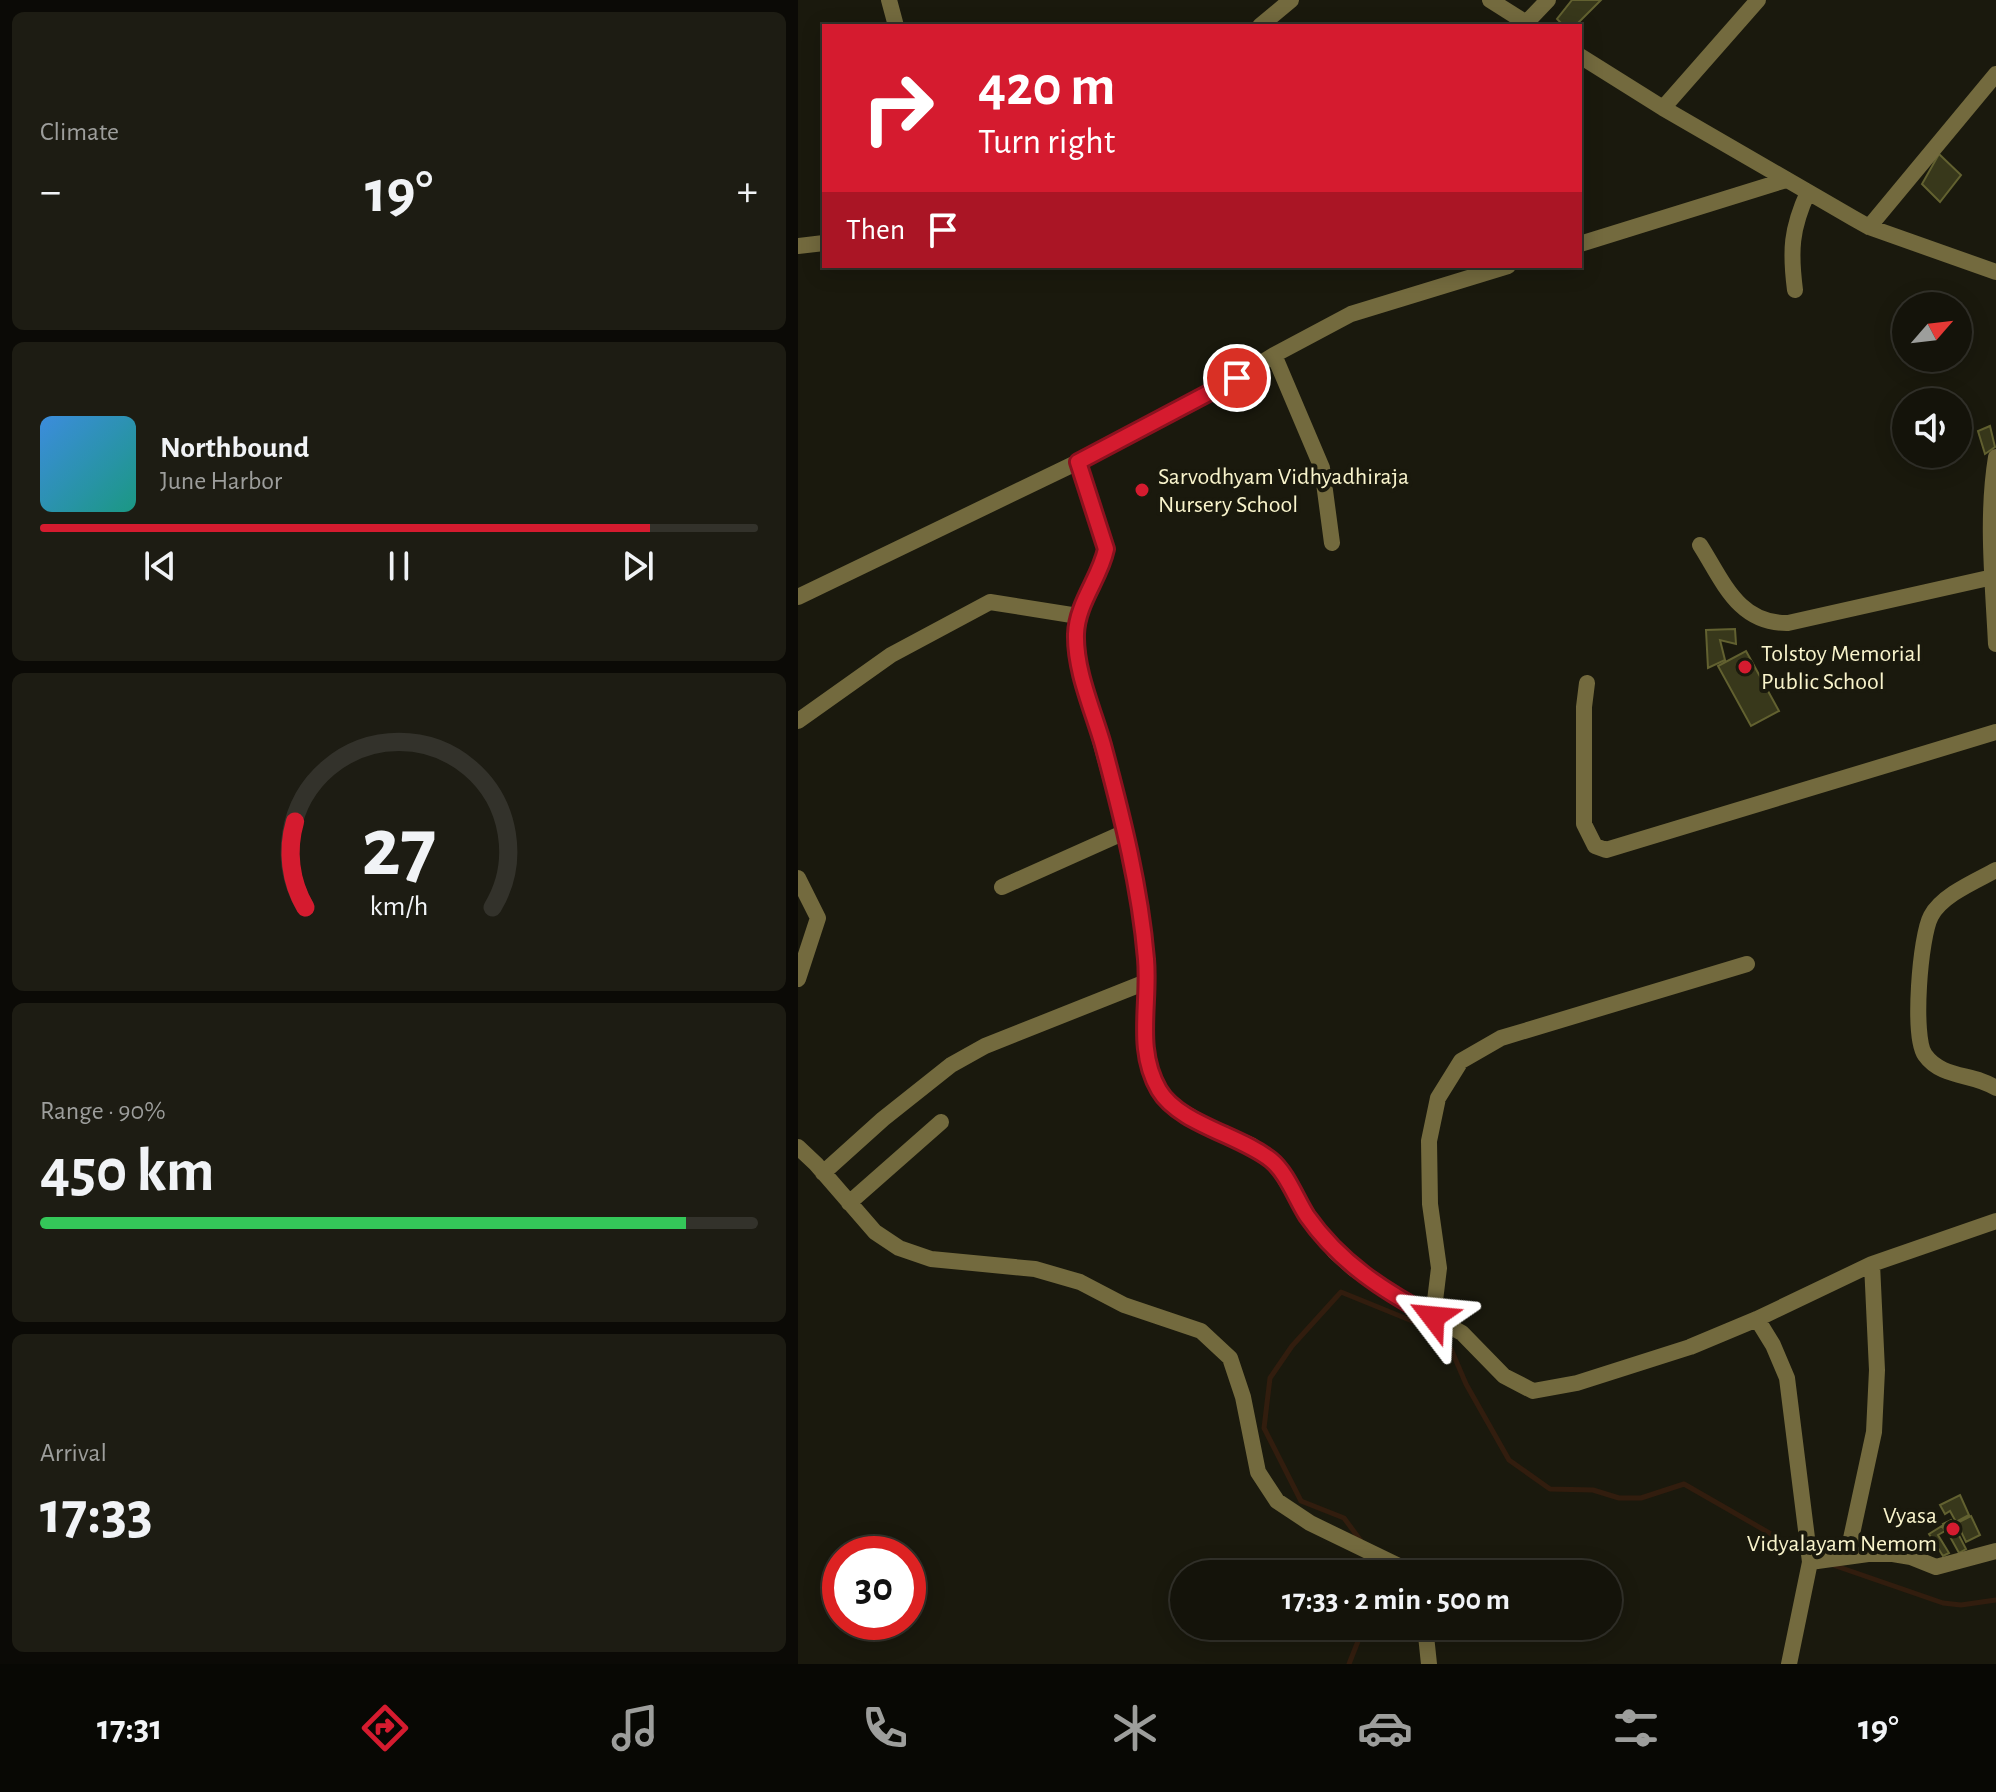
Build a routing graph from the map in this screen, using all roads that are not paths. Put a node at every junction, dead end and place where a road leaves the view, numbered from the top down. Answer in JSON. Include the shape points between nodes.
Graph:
{"nodes":[{"id":1,"x":889,"y":0,"type":"edge"},
{"id":2,"x":1291,"y":0,"type":"edge"},
{"id":3,"x":1490,"y":0,"type":"edge"},
{"id":4,"x":1548,"y":0,"type":"edge"},
{"id":5,"x":1758,"y":0,"type":"edge"},
{"id":6,"x":895,"y":24,"type":"edge"},
{"id":7,"x":1262,"y":24,"type":"edge"},
{"id":8,"x":1529,"y":24,"type":"edge"},
{"id":9,"x":1582,"y":57,"type":"edge"},
{"id":10,"x":1996,"y":74,"type":"edge"},
{"id":11,"x":1663,"y":108,"type":"junction"},
{"id":12,"x":1786,"y":180,"type":"junction"},
{"id":13,"x":1808,"y":192,"type":"junction"},
{"id":14,"x":1869,"y":227,"type":"junction"},
{"id":15,"x":822,"y":243,"type":"edge"},
{"id":16,"x":1582,"y":243,"type":"edge"},
{"id":17,"x":798,"y":246,"type":"edge"},
{"id":18,"x":1501,"y":268,"type":"edge"},
{"id":19,"x":1996,"y":272,"type":"edge"},
{"id":20,"x":1795,"y":290,"type":"dead end"},
{"id":21,"x":1274,"y":355,"type":"junction"},
{"id":22,"x":1996,"y":457,"type":"edge"},
{"id":23,"x":1078,"y":462,"type":"junction"},
{"id":24,"x":1332,"y":543,"type":"dead end"},
{"id":25,"x":1700,"y":545,"type":"dead end"},
{"id":26,"x":1993,"y":577,"type":"junction"},
{"id":27,"x":798,"y":597,"type":"edge"},
{"id":28,"x":1078,"y":616,"type":"junction"},
{"id":29,"x":1995,"y":617,"type":"edge"},
{"id":30,"x":1996,"y":644,"type":"edge"},
{"id":31,"x":1587,"y":683,"type":"dead end"},
{"id":32,"x":798,"y":721,"type":"edge"},
{"id":33,"x":1996,"y":732,"type":"edge"},
{"id":34,"x":1125,"y":832,"type":"junction"},
{"id":35,"x":1996,"y":870,"type":"edge"},
{"id":36,"x":798,"y":878,"type":"edge"},
{"id":37,"x":1002,"y":887,"type":"dead end"},
{"id":38,"x":1747,"y":964,"type":"dead end"},
{"id":39,"x":798,"y":979,"type":"edge"},
{"id":40,"x":1146,"y":982,"type":"junction"},
{"id":41,"x":1996,"y":1088,"type":"edge"},
{"id":42,"x":941,"y":1122,"type":"dead end"},
{"id":43,"x":798,"y":1147,"type":"edge"},
{"id":44,"x":823,"y":1173,"type":"junction"},
{"id":45,"x":849,"y":1203,"type":"junction"},
{"id":46,"x":1996,"y":1221,"type":"edge"},
{"id":47,"x":1872,"y":1264,"type":"junction"},
{"id":48,"x":1433,"y":1317,"type":"junction"},
{"id":49,"x":1757,"y":1319,"type":"junction"},
{"id":50,"x":1996,"y":1551,"type":"edge"},
{"id":51,"x":1847,"y":1557,"type":"junction"},
{"id":52,"x":1386,"y":1560,"type":"edge"},
{"id":53,"x":1810,"y":1562,"type":"junction"},
{"id":54,"x":1426,"y":1640,"type":"edge"},
{"id":55,"x":1429,"y":1664,"type":"edge"},
{"id":56,"x":1789,"y":1664,"type":"edge"}],
"edges":[{"from":1,"to":6,"type":"street"},
{"from":2,"to":7,"type":"street"},
{"from":3,"to":8,"type":"street"},
{"from":4,"to":8,"type":"street"},
{"from":5,"to":11,"type":"street"},
{"from":9,"to":11,"type":"street"},
{"from":10,"to":14,"type":"street"},
{"from":11,"to":12,"type":"street"},
{"from":12,"to":13,"type":"street"},
{"from":12,"to":16,"type":"street"},
{"from":13,"to":14,"type":"street"},
{"from":13,"to":20,"type":"street","via":[[1792,238]]},
{"from":14,"to":19,"type":"street"},
{"from":15,"to":17,"type":"street"},
{"from":18,"to":21,"type":"street","via":[[1351,314]]},
{"from":21,"to":23,"type":"street"},
{"from":21,"to":24,"type":"street","via":[[1322,468]]},
{"from":22,"to":26,"type":"street"},
{"from":23,"to":27,"type":"street"},
{"from":23,"to":28,"type":"street","via":[[1106,549]]},
{"from":25,"to":26,"type":"street","via":[[1744,610],[1771,623]]},
{"from":26,"to":29,"type":"street"},
{"from":28,"to":32,"type":"street","via":[[990,602],[891,655]]},
{"from":28,"to":34,"type":"street","via":[[1077,656]]},
{"from":29,"to":30,"type":"street"},
{"from":31,"to":33,"type":"street","via":[[1584,824],[1595,846],[1606,850]]},
{"from":34,"to":37,"type":"street"},
{"from":34,"to":40,"type":"street"},
{"from":35,"to":41,"type":"street","via":[[1954,893],[1931,915],[1923,945],[1917,1033],[1924,1055],[1941,1069]]},
{"from":36,"to":39,"type":"street","via":[[818,918]]},
{"from":38,"to":48,"type":"street","via":[[1501,1038],[1461,1061],[1438,1098],[1429,1141],[1439,1268]]},
{"from":40,"to":44,"type":"street","via":[[985,1046],[951,1065]]},
{"from":40,"to":48,"type":"street","via":[[1144,1039],[1160,1093],[1178,1109],[1251,1145],[1275,1163],[1335,1252],[1392,1295]]},
{"from":42,"to":45,"type":"street"},
{"from":43,"to":44,"type":"street"},
{"from":44,"to":45,"type":"street"},
{"from":45,"to":52,"type":"street","via":[[875,1232],[899,1248],[931,1259],[1035,1269],[1201,1331],[1230,1358],[1258,1472],[1277,1501]]},
{"from":46,"to":47,"type":"street"},
{"from":47,"to":49,"type":"street"},
{"from":47,"to":51,"type":"street","via":[[1874,1432]]},
{"from":48,"to":49,"type":"street","via":[[1462,1333],[1504,1376],[1533,1391],[1676,1352]]},
{"from":49,"to":53,"type":"street","via":[[1787,1378]]},
{"from":50,"to":51,"type":"street","via":[[1936,1567],[1893,1554]]},
{"from":51,"to":53,"type":"street"},
{"from":53,"to":56,"type":"street"},
{"from":54,"to":55,"type":"street"}]}
